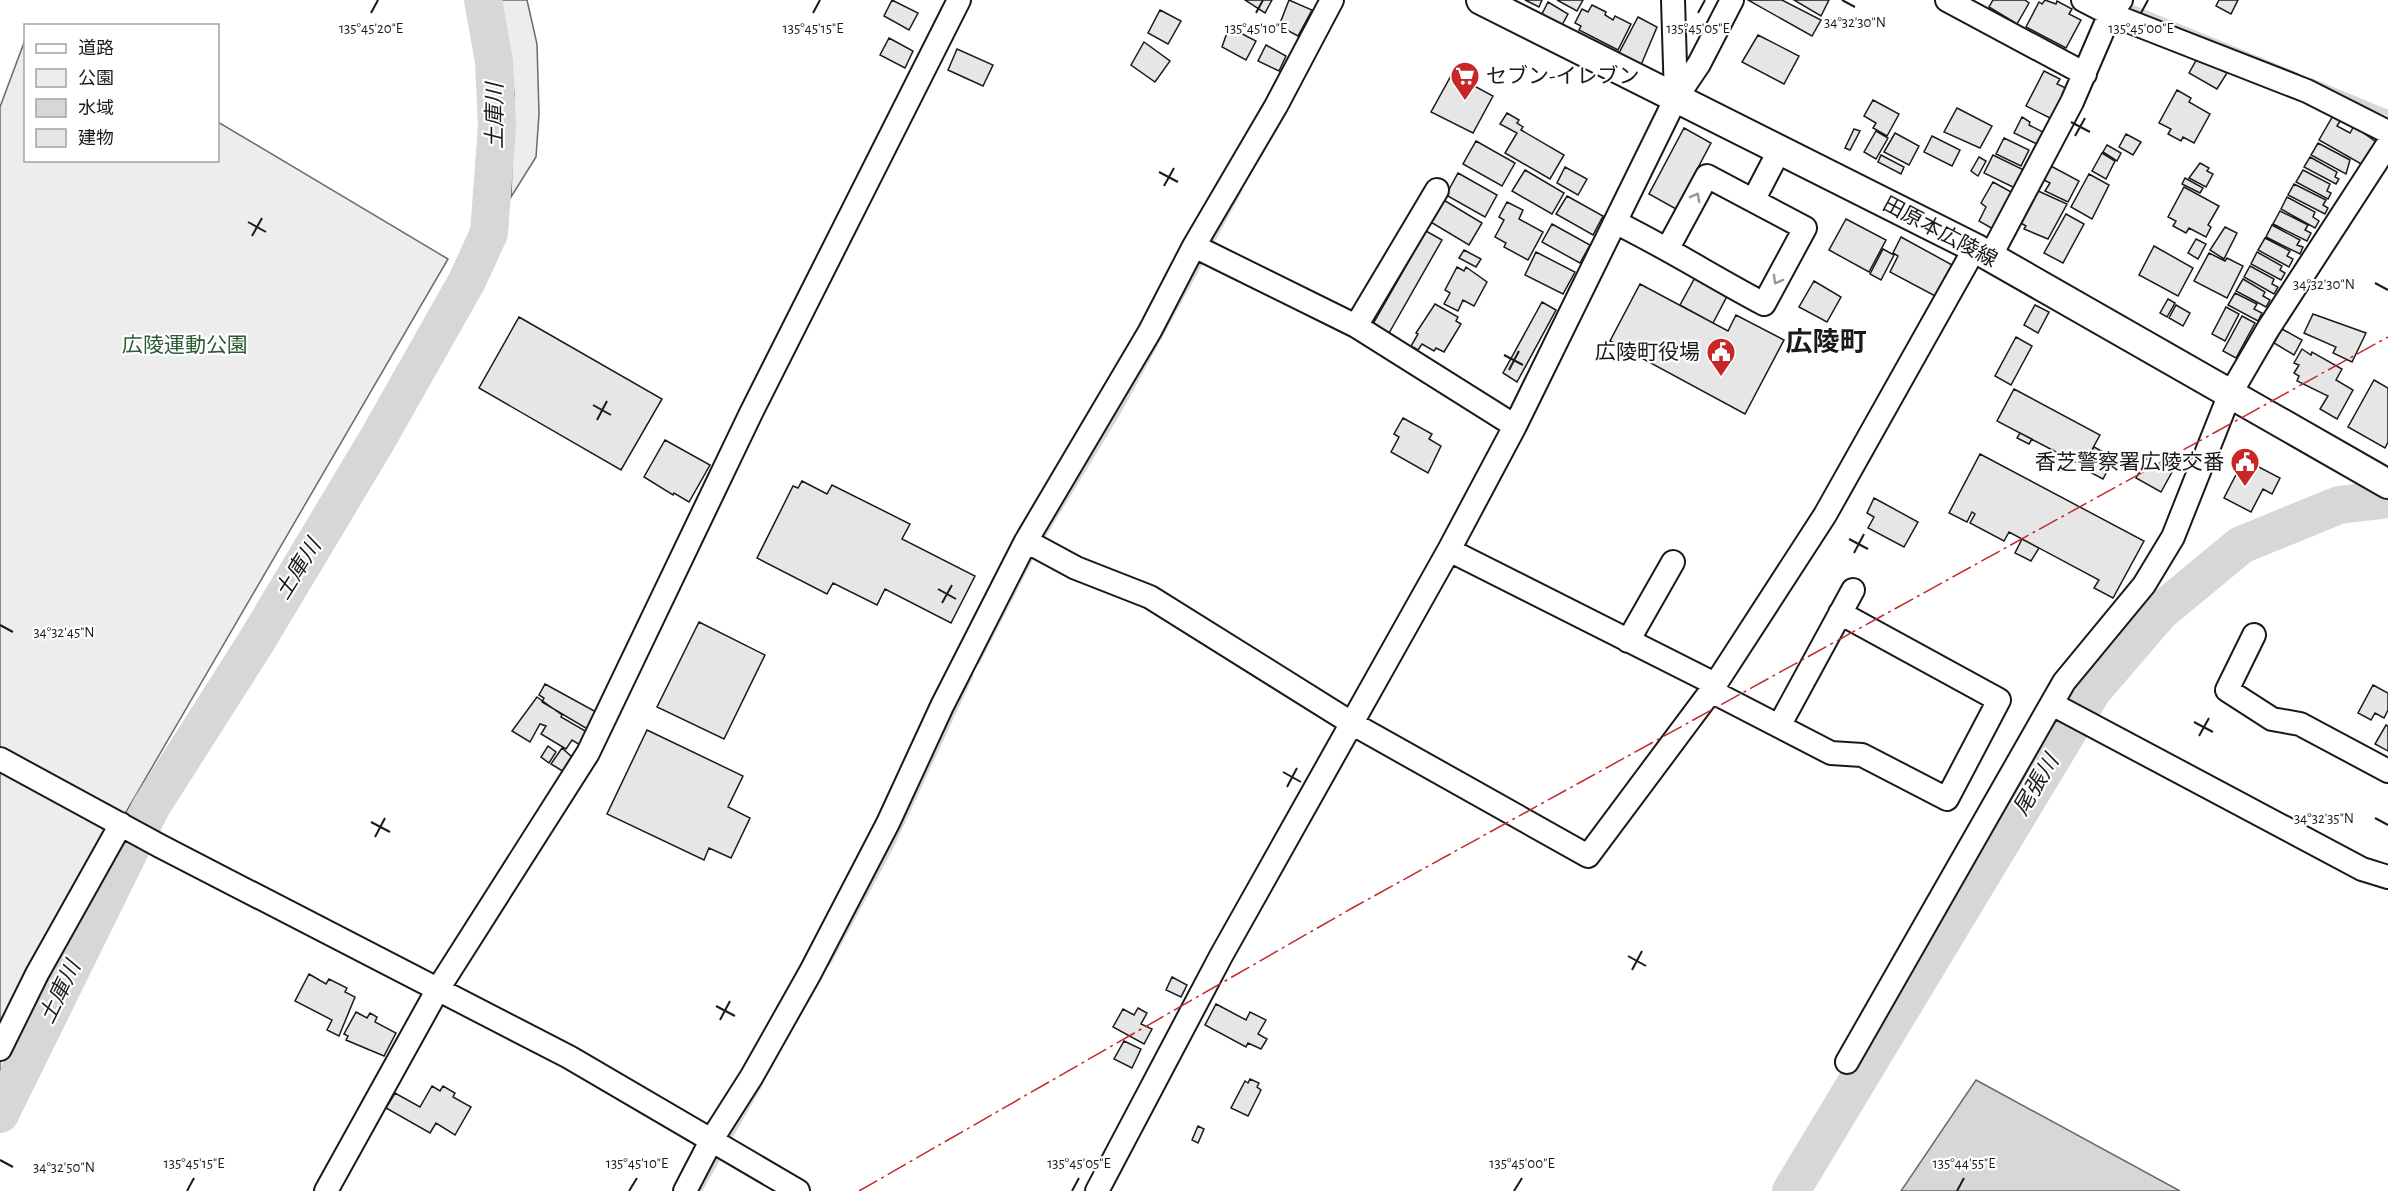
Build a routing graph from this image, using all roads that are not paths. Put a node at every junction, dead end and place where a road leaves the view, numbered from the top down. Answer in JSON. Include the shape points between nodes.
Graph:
{"nodes":[{"id":1,"x":959,"y":0,"type":"edge"},
{"id":2,"x":1332,"y":0,"type":"edge"},
{"id":3,"x":1481,"y":0,"type":"edge"},
{"id":4,"x":1673,"y":0,"type":"edge"},
{"id":5,"x":1732,"y":0,"type":"edge"},
{"id":6,"x":1947,"y":0,"type":"edge"},
{"id":7,"x":2083,"y":0,"type":"edge"},
{"id":8,"x":2115,"y":7,"type":"edge"},
{"id":9,"x":2085,"y":74,"type":"junction"},
{"id":10,"x":1676,"y":98,"type":"junction"},
{"id":11,"x":2388,"y":132,"type":"edge"},
{"id":12,"x":2388,"y":144,"type":"edge"},
{"id":13,"x":1780,"y":149,"type":"junction"},
{"id":14,"x":1437,"y":190,"type":"dead end"},
{"id":15,"x":1754,"y":199,"type":"junction"},
{"id":16,"x":1615,"y":222,"type":"junction"},
{"id":17,"x":1668,"y":248,"type":"junction"},
{"id":18,"x":1203,"y":250,"type":"junction"},
{"id":19,"x":1983,"y":253,"type":"junction"},
{"id":20,"x":1356,"y":326,"type":"junction"},
{"id":21,"x":2229,"y":396,"type":"junction"},
{"id":22,"x":1515,"y":426,"type":"junction"},
{"id":23,"x":2379,"y":480,"type":"edge"},
{"id":24,"x":1035,"y":546,"type":"junction"},
{"id":25,"x":1449,"y":550,"type":"junction"},
{"id":26,"x":1672,"y":562,"type":"dead end"},
{"id":27,"x":1852,"y":590,"type":"dead end"},
{"id":28,"x":1840,"y":613,"type":"junction"},
{"id":29,"x":2254,"y":635,"type":"dead end"},
{"id":30,"x":1628,"y":641,"type":"junction"},
{"id":31,"x":1713,"y":688,"type":"junction"},
{"id":32,"x":2056,"y":706,"type":"junction"},
{"id":33,"x":1353,"y":724,"type":"junction"},
{"id":34,"x":1779,"y":726,"type":"junction"},
{"id":35,"x":0,"y":759,"type":"edge"},
{"id":36,"x":2388,"y":771,"type":"edge"},
{"id":37,"x":121,"y":824,"type":"junction"},
{"id":38,"x":2388,"y":877,"type":"edge"},
{"id":39,"x":438,"y":989,"type":"junction"},
{"id":40,"x":0,"y":1049,"type":"edge"},
{"id":41,"x":1847,"y":1062,"type":"dead end"},
{"id":42,"x":712,"y":1139,"type":"junction"},
{"id":43,"x":326,"y":1191,"type":"edge"},
{"id":44,"x":686,"y":1191,"type":"edge"},
{"id":45,"x":798,"y":1191,"type":"edge"},
{"id":46,"x":1097,"y":1191,"type":"edge"}],
"edges":[{"from":1,"to":39,"type":"street","via":[[756,402],[588,753]]},
{"from":2,"to":18,"type":"street"},
{"from":3,"to":10,"type":"main road","name":"田原本広陵線"},
{"from":4,"to":10,"type":"street"},
{"from":5,"to":10,"type":"street","via":[[1699,64]]},
{"from":6,"to":9,"type":"street"},
{"from":7,"to":8,"type":"street"},
{"from":8,"to":9,"type":"street"},
{"from":8,"to":11,"type":"street","via":[[2289,83]]},
{"from":9,"to":19,"type":"street"},
{"from":10,"to":13,"type":"main road","name":"田原本広陵線"},
{"from":10,"to":16,"type":"street"},
{"from":12,"to":21,"type":"street"},
{"from":13,"to":15,"type":"street"},
{"from":13,"to":19,"type":"main road","name":"田原本広陵線"},
{"from":14,"to":20,"type":"street"},
{"from":17,"to":15,"type":"street","one_way":true,"via":[[1707,176]]},
{"from":15,"to":17,"type":"street","one_way":true,"via":[[1805,228],[1764,304],[1696,268]]},
{"from":16,"to":17,"type":"street"},
{"from":16,"to":22,"type":"street"},
{"from":18,"to":20,"type":"street"},
{"from":18,"to":24,"type":"street","via":[[1150,332]]},
{"from":19,"to":21,"type":"main road","name":"田原本広陵線"},
{"from":19,"to":31,"type":"street","via":[[1825,515]]},
{"from":20,"to":22,"type":"street"},
{"from":21,"to":23,"type":"main road","name":"田原本広陵線"},
{"from":21,"to":32,"type":"street","via":[[2173,537],[2144,585],[2064,682]]},
{"from":22,"to":25,"type":"street"},
{"from":24,"to":33,"type":"street","via":[[1076,568],[1150,597]]},
{"from":24,"to":42,"type":"street","via":[[942,706],[888,824],[810,973]]},
{"from":25,"to":30,"type":"street"},
{"from":25,"to":33,"type":"street"},
{"from":26,"to":30,"type":"street"},
{"from":27,"to":28,"type":"street"},
{"from":28,"to":34,"type":"street"},
{"from":28,"to":34,"type":"street","via":[[1999,699],[1947,799],[1862,754],[1831,753]]},
{"from":29,"to":36,"type":"street","via":[[2227,690],[2272,719],[2300,724]]},
{"from":30,"to":31,"type":"street"},
{"from":31,"to":33,"type":"street","via":[[1588,856]]},
{"from":31,"to":34,"type":"street"},
{"from":32,"to":38,"type":"street","via":[[2362,868]]},
{"from":32,"to":41,"type":"street"},
{"from":33,"to":46,"type":"street","via":[[1221,956]]},
{"from":35,"to":37,"type":"street"},
{"from":37,"to":39,"type":"street"},
{"from":37,"to":40,"type":"street"},
{"from":39,"to":42,"type":"street","via":[[569,1057]]},
{"from":39,"to":43,"type":"street"},
{"from":42,"to":44,"type":"street"},
{"from":42,"to":45,"type":"street"}]}
